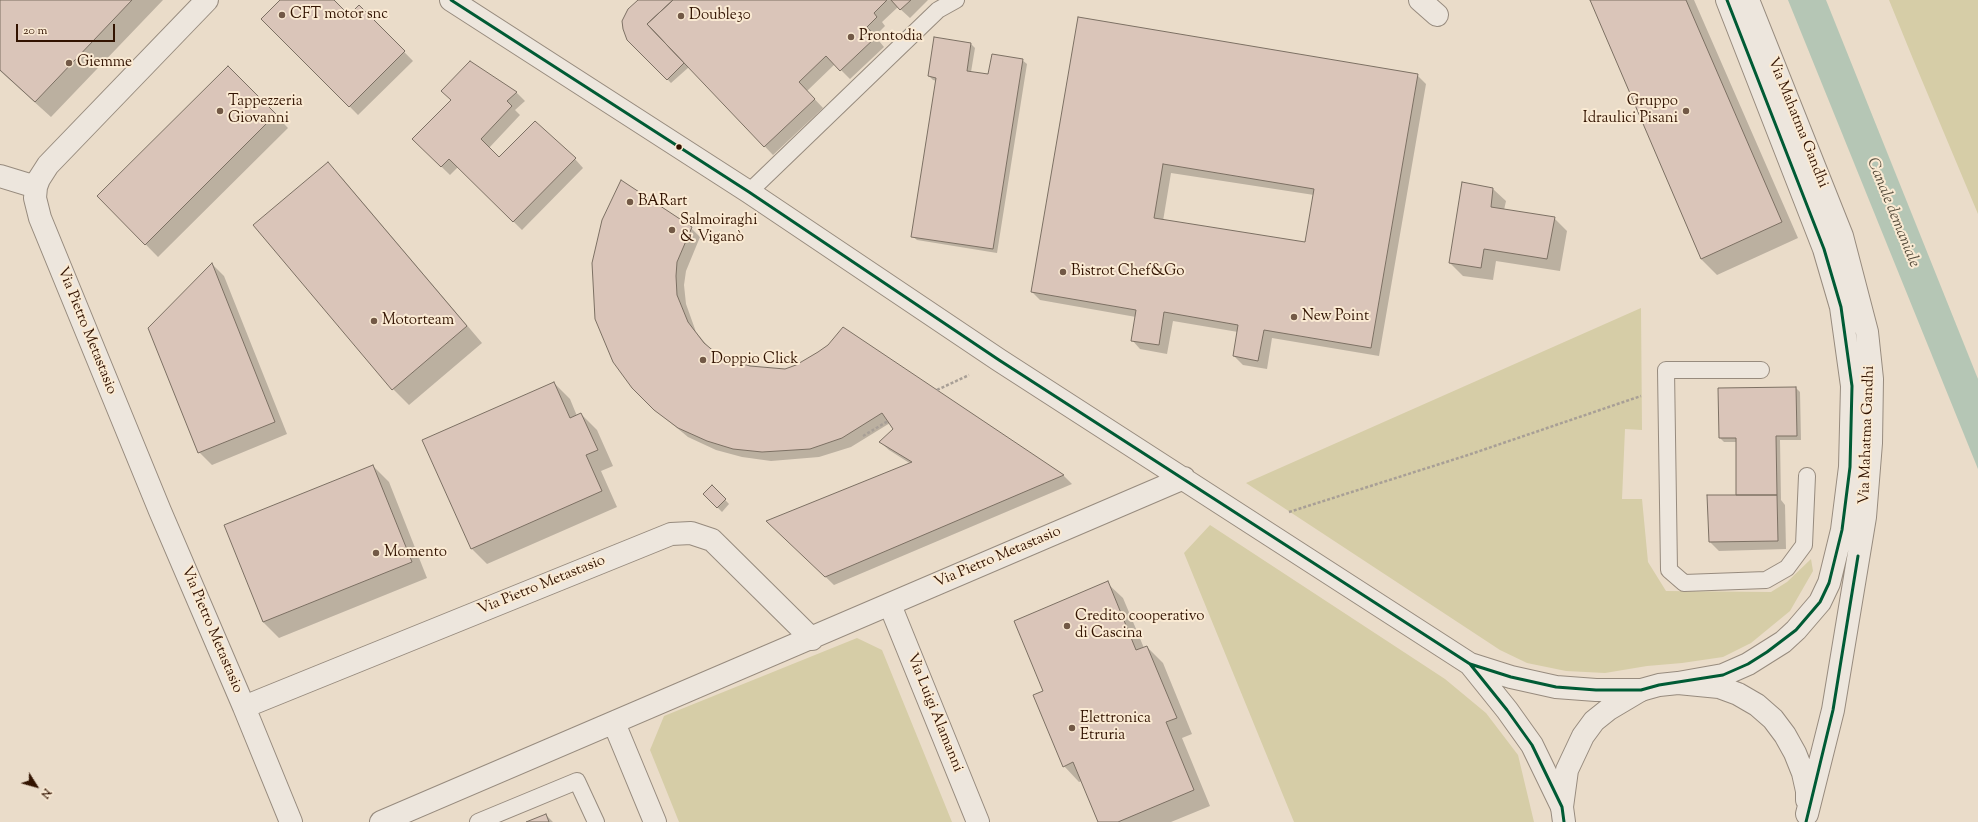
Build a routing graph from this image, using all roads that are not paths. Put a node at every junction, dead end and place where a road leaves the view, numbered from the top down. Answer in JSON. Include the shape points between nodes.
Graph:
{"nodes":[{"id":1,"x":207,"y":0,"type":"edge"},
{"id":2,"x":956,"y":0,"type":"edge"},
{"id":3,"x":1420,"y":0,"type":"edge"},
{"id":4,"x":1727,"y":0,"type":"edge"},
{"id":5,"x":1748,"y":0,"type":"edge"},
{"id":6,"x":459,"y":2,"type":"edge"},
{"id":7,"x":1437,"y":15,"type":"dead end"},
{"id":8,"x":0,"y":176,"type":"edge"},
{"id":9,"x":36,"y":187,"type":"junction"},
{"id":10,"x":749,"y":192,"type":"junction"},
{"id":11,"x":1761,"y":370,"type":"dead end"},
{"id":12,"x":1807,"y":476,"type":"dead end"},
{"id":13,"x":1184,"y":478,"type":"junction"},
{"id":14,"x":890,"y":605,"type":"junction"},
{"id":15,"x":812,"y":639,"type":"junction"},
{"id":16,"x":1470,"y":664,"type":"junction"},
{"id":17,"x":1678,"y":683,"type":"junction"},
{"id":18,"x":1641,"y":690,"type":"junction"},
{"id":19,"x":244,"y":707,"type":"junction"},
{"id":20,"x":614,"y":723,"type":"junction"},
{"id":21,"x":1563,"y":814,"type":"edge"},
{"id":22,"x":1806,"y":818,"type":"edge"},
{"id":23,"x":292,"y":822,"type":"edge"},
{"id":24,"x":381,"y":822,"type":"edge"},
{"id":25,"x":478,"y":822,"type":"edge"},
{"id":26,"x":596,"y":822,"type":"edge"},
{"id":27,"x":655,"y":822,"type":"edge"},
{"id":28,"x":978,"y":822,"type":"edge"}],
"edges":[{"from":1,"to":9,"type":"street","via":[[53,160],[42,173]]},
{"from":2,"to":10,"type":"lane","via":[[938,10]]},
{"from":3,"to":7,"type":"street"},
{"from":4,"to":17,"type":"street","name":"Via Mahatma Gandhi","via":[[1824,249],[1841,307],[1852,386],[1850,467],[1842,530],[1829,583],[1820,602],[1783,642],[1748,664],[1724,675]]},
{"from":5,"to":22,"type":"street","name":"Via Mahatma Gandhi","via":[[1842,236],[1867,332],[1872,379],[1871,443],[1865,516],[1833,710]]},
{"from":6,"to":10,"type":"street"},
{"from":8,"to":9,"type":"street"},
{"from":9,"to":19,"type":"street","name":"Via Pietro Metastasio","via":[[35,198],[40,218]]},
{"from":10,"to":13,"type":"street","via":[[999,360]]},
{"from":11,"to":12,"type":"lane","via":[[1666,370],[1669,570],[1684,583],[1766,580],[1787,568],[1804,545]]},
{"from":13,"to":14,"type":"street","name":"Via Pietro Metastasio"},
{"from":13,"to":16,"type":"street"},
{"from":14,"to":15,"type":"street","name":"Via Pietro Metastasio"},
{"from":14,"to":28,"type":"street","name":"Via Luigi Alamanni"},
{"from":15,"to":19,"type":"street","name":"Via Pietro Metastasio","via":[[712,540],[691,533],[671,534]]},
{"from":15,"to":20,"type":"street","name":"Via Pietro Metastasio"},
{"from":16,"to":18,"type":"street","via":[[1511,677],[1556,686],[1596,690]]},
{"from":16,"to":21,"type":"street","via":[[1532,745]]},
{"from":17,"to":18,"type":"street"},
{"from":17,"to":22,"type":"street","via":[[1719,687],[1738,694],[1773,719],[1785,735],[1803,773],[1807,791]]},
{"from":18,"to":21,"type":"street","via":[[1609,709],[1594,721],[1583,736],[1567,770]]},
{"from":19,"to":23,"type":"street","name":"Via Pietro Metastasio"},
{"from":20,"to":24,"type":"street","name":"Via Pietro Metastasio"},
{"from":20,"to":27,"type":"street"},
{"from":25,"to":26,"type":"lane","via":[[577,781]]}]}
